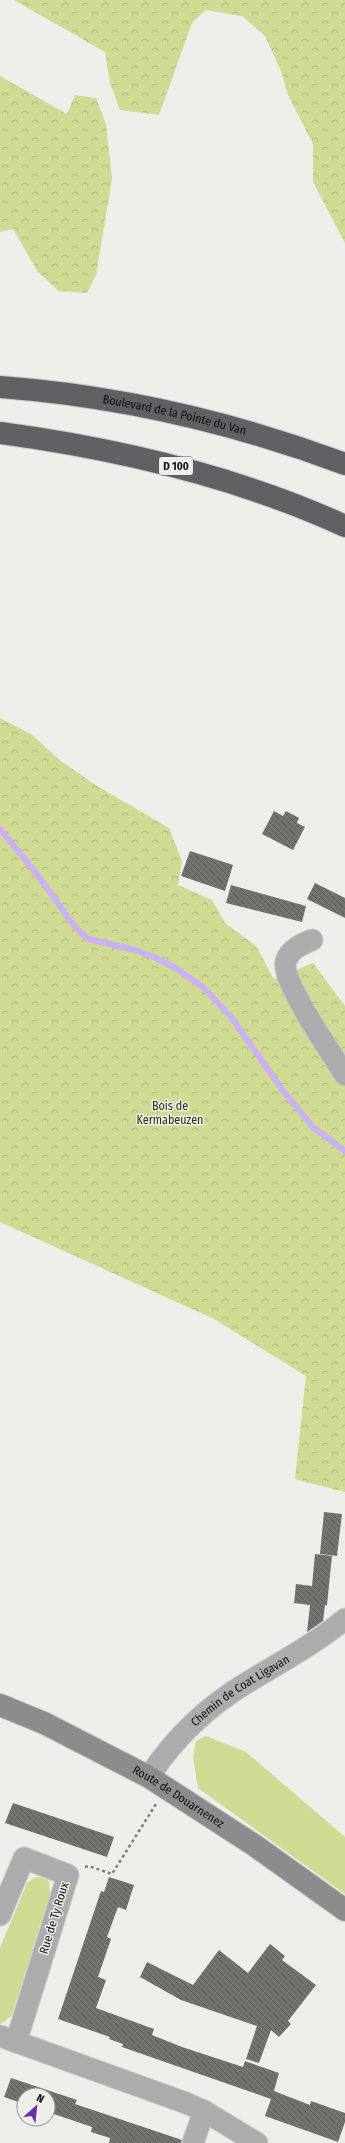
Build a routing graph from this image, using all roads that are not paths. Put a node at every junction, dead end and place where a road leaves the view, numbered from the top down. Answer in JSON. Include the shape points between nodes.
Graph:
{"nodes":[{"id":1,"x":0,"y":386,"type":"edge"},
{"id":2,"x":0,"y":433,"type":"edge"},
{"id":3,"x":345,"y":464,"type":"edge"},
{"id":4,"x":345,"y":526,"type":"edge"},
{"id":5,"x":312,"y":940,"type":"dead end"},
{"id":6,"x":345,"y":1075,"type":"edge"},
{"id":7,"x":345,"y":1619,"type":"edge"},
{"id":8,"x":0,"y":1705,"type":"edge"},
{"id":9,"x":157,"y":1782,"type":"junction"},
{"id":10,"x":345,"y":1910,"type":"edge"},
{"id":11,"x":0,"y":1915,"type":"edge"},
{"id":12,"x":8,"y":2039,"type":"edge"},
{"id":13,"x":204,"y":2111,"type":"junction"},
{"id":14,"x":193,"y":2143,"type":"edge"},
{"id":15,"x":256,"y":2143,"type":"edge"}],
"edges":[{"from":1,"to":3,"type":"highway","name":"Boulevard de la Pointe du Van","via":[[131,404],[220,423]]},
{"from":2,"to":4,"type":"highway","number":"D 100","via":[[55,440],[157,461],[236,484]]},
{"from":5,"to":6,"type":"street","via":[[290,954],[285,966],[292,988]]},
{"from":7,"to":9,"type":"street","name":"Chemin de Coat Ligavan","via":[[316,1642],[247,1683],[208,1711],[176,1741]]},
{"from":8,"to":9,"type":"main road","name":"Route de Douarnenez","via":[[44,1723]]},
{"from":9,"to":10,"type":"main road","name":"Route de Douarnenez","via":[[254,1845]]},
{"from":11,"to":12,"type":"street","name":"Rue de Ty Roux","via":[[24,1858],[68,1875]]},
{"from":12,"to":13,"type":"street","name":"Rue de Ty Roux"},
{"from":13,"to":14,"type":"street"},
{"from":13,"to":15,"type":"street","name":"Rue de Ty Roux"}]}
